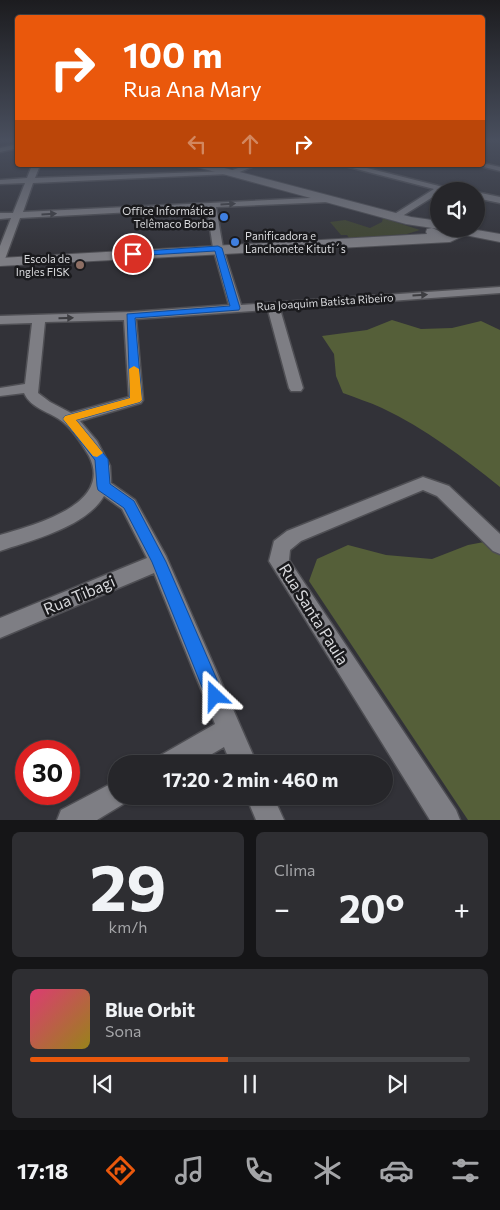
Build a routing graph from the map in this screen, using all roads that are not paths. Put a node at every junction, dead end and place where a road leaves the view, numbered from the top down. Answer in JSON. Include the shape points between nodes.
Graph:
{"nodes":[{"id":1,"x":89,"y":178,"type":"edge"},
{"id":2,"x":250,"y":178,"type":"edge"},
{"id":3,"x":400,"y":178,"type":"edge"},
{"id":4,"x":30,"y":181,"type":"junction"},
{"id":5,"x":0,"y":182,"type":"edge"},
{"id":6,"x":430,"y":185,"type":"edge"},
{"id":7,"x":298,"y":191,"type":"junction"},
{"id":8,"x":430,"y":195,"type":"edge"},
{"id":9,"x":485,"y":197,"type":"edge"},
{"id":10,"x":328,"y":199,"type":"junction"},
{"id":11,"x":500,"y":200,"type":"edge"},
{"id":12,"x":282,"y":201,"type":"junction"},
{"id":13,"x":211,"y":205,"type":"junction"},
{"id":14,"x":16,"y":215,"type":"junction"},
{"id":15,"x":0,"y":216,"type":"edge"},
{"id":16,"x":396,"y":217,"type":"junction"},
{"id":17,"x":430,"y":227,"type":"edge"},
{"id":18,"x":430,"y":234,"type":"edge"},
{"id":19,"x":485,"y":236,"type":"edge"},
{"id":20,"x":499,"y":238,"type":"edge"},
{"id":21,"x":218,"y":248,"type":"junction"},
{"id":22,"x":0,"y":261,"type":"edge"},
{"id":23,"x":500,"y":290,"type":"edge"},
{"id":24,"x":273,"y":306,"type":"junction"},
{"id":25,"x":236,"y":308,"type":"junction"},
{"id":26,"x":130,"y":316,"type":"junction"},
{"id":27,"x":39,"y":319,"type":"junction"},
{"id":28,"x":0,"y":320,"type":"edge"},
{"id":29,"x":31,"y":388,"type":"junction"},
{"id":30,"x":296,"y":388,"type":"dead end"},
{"id":31,"x":0,"y":392,"type":"edge"},
{"id":32,"x":69,"y":419,"type":"junction"},
{"id":33,"x":101,"y":490,"type":"junction"},
{"id":34,"x":0,"y":543,"type":"edge"},
{"id":35,"x":500,"y":546,"type":"edge"},
{"id":36,"x":159,"y":562,"type":"junction"},
{"id":37,"x":0,"y":628,"type":"edge"},
{"id":38,"x":229,"y":730,"type":"junction"},
{"id":39,"x":186,"y":755,"type":"edge"},
{"id":40,"x":240,"y":755,"type":"edge"},
{"id":41,"x":108,"y":799,"type":"edge"},
{"id":42,"x":263,"y":805,"type":"edge"},
{"id":43,"x":72,"y":820,"type":"edge"},
{"id":44,"x":270,"y":820,"type":"edge"},
{"id":45,"x":446,"y":820,"type":"edge"}],
"edges":[{"from":1,"to":4,"type":"street"},
{"from":2,"to":7,"type":"main road"},
{"from":3,"to":6,"type":"street"},
{"from":4,"to":5,"type":"street"},
{"from":4,"to":14,"type":"street"},
{"from":7,"to":10,"type":"main road"},
{"from":7,"to":12,"type":"street","via":[[292,198]]},
{"from":8,"to":16,"type":"street"},
{"from":9,"to":11,"type":"street"},
{"from":10,"to":12,"type":"street"},
{"from":10,"to":16,"type":"main road"},
{"from":13,"to":12,"type":"street","one_way":true},
{"from":14,"to":13,"type":"street","one_way":true},
{"from":13,"to":21,"type":"street"},
{"from":14,"to":15,"type":"street"},
{"from":14,"to":22,"type":"street"},
{"from":16,"to":17,"type":"main road"},
{"from":18,"to":21,"type":"main road","via":[[408,239]]},
{"from":19,"to":20,"type":"main road"},
{"from":21,"to":22,"type":"main road"},
{"from":21,"to":25,"type":"street"},
{"from":24,"to":23,"type":"street","name":"Rua Joaquim Batista Ribeiro","one_way":true},
{"from":24,"to":25,"type":"street","name":"Rua Joaquim Batista Ribeiro"},
{"from":24,"to":30,"type":"street"},
{"from":25,"to":26,"type":"street","name":"Rua Joaquim Batista Ribeiro"},
{"from":27,"to":26,"type":"street","name":"Rua Joaquim Batista Ribeiro","one_way":true},
{"from":26,"to":32,"type":"street","via":[[136,400]]},
{"from":27,"to":28,"type":"street","name":"Rua Joaquim Batista Ribeiro"},
{"from":27,"to":29,"type":"street"},
{"from":29,"to":31,"type":"street"},
{"from":29,"to":32,"type":"street","via":[[31,394],[39,402]]},
{"from":32,"to":33,"type":"street","via":[[102,459]]},
{"from":33,"to":34,"type":"street","via":[[64,521]]},
{"from":33,"to":36,"type":"street","via":[[129,505]]},
{"from":35,"to":45,"type":"street","name":"Rua Santa Paula","via":[[443,491],[423,483],[294,536],[281,546],[279,561]]},
{"from":36,"to":37,"type":"street","name":"Rua Tibagi"},
{"from":36,"to":38,"type":"street"},
{"from":38,"to":39,"type":"street"},
{"from":38,"to":40,"type":"street"},
{"from":41,"to":43,"type":"street"},
{"from":42,"to":44,"type":"street"}]}
